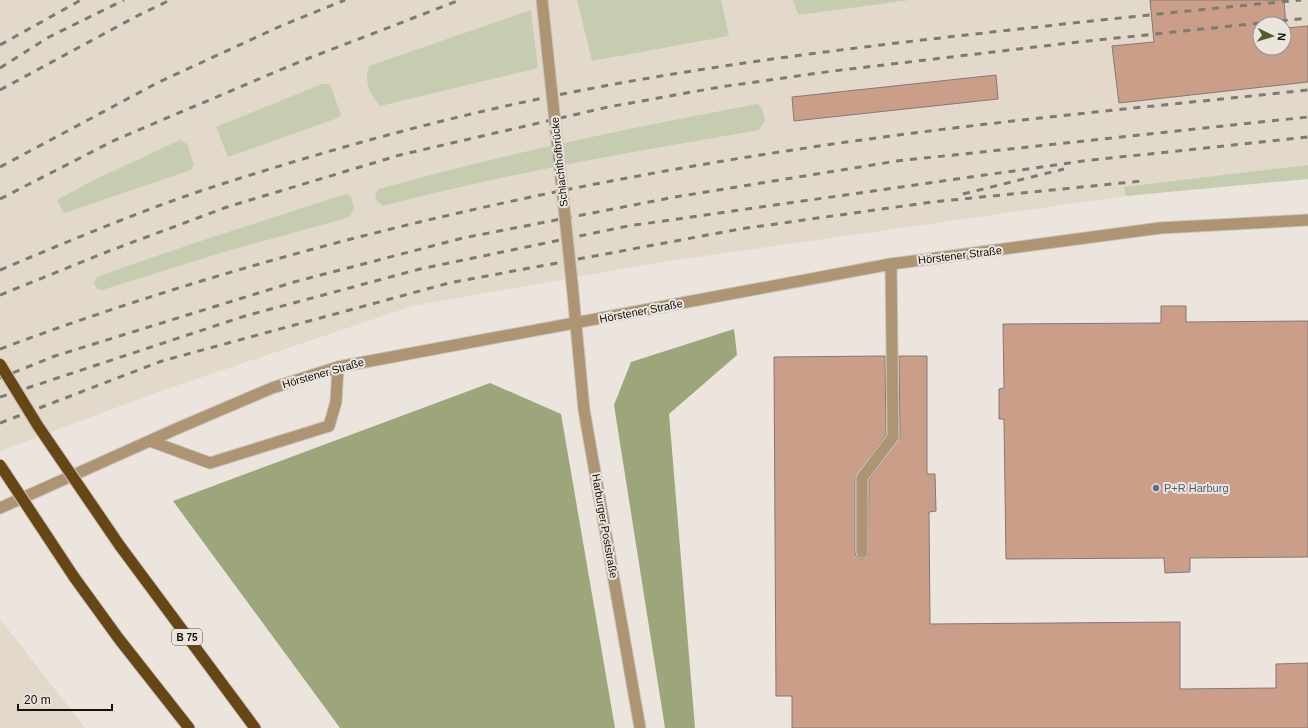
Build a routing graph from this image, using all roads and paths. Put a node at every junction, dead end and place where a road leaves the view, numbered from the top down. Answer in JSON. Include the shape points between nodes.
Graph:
{"nodes":[{"id":1,"x":542,"y":0,"type":"edge"},
{"id":2,"x":1308,"y":220,"type":"edge"},
{"id":3,"x":891,"y":264,"type":"junction"},
{"id":4,"x":575,"y":323,"type":"junction"},
{"id":5,"x":0,"y":364,"type":"edge"},
{"id":6,"x":338,"y":367,"type":"junction"},
{"id":7,"x":150,"y":441,"type":"junction"},
{"id":8,"x":0,"y":465,"type":"edge"},
{"id":9,"x":0,"y":508,"type":"edge"},
{"id":10,"x":862,"y":552,"type":"dead end"},
{"id":11,"x":189,"y":728,"type":"edge"},
{"id":12,"x":255,"y":728,"type":"edge"},
{"id":13,"x":640,"y":728,"type":"edge"}],
"edges":[{"from":1,"to":4,"type":"street","name":"Schlachthofbrücke","bridge":true},
{"from":2,"to":3,"type":"street","name":"Hörstener Straße","via":[[1160,228]]},
{"from":3,"to":4,"type":"street","name":"Hörstener Straße"},
{"from":3,"to":10,"type":"street","via":[[893,437],[862,478]]},
{"from":4,"to":6,"type":"street","name":"Hörstener Straße"},
{"from":4,"to":13,"type":"street","name":"Harburger Poststraße","via":[[584,410]]},
{"from":5,"to":12,"type":"highway","number":"B 75","bridge":true,"via":[[38,426],[120,546]]},
{"from":6,"to":7,"type":"street","name":"Hörstener Straße","via":[[272,388]]},
{"from":6,"to":7,"type":"street","via":[[336,402],[329,426],[210,463]]},
{"from":7,"to":9,"type":"street","name":"Hörstener Straße"},
{"from":8,"to":11,"type":"highway","bridge":true,"via":[[74,577]]}]}
